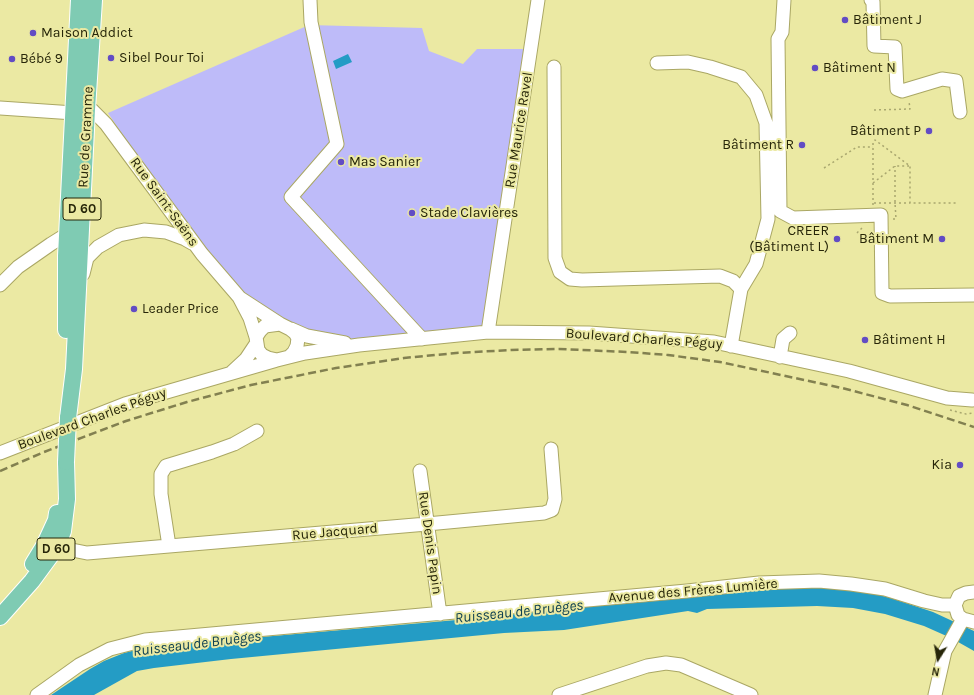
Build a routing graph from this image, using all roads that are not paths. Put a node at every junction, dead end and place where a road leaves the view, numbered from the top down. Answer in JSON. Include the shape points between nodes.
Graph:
{"nodes":[{"id":1,"x":80,"y":0,"type":"edge"},
{"id":2,"x":94,"y":0,"type":"edge"},
{"id":3,"x":310,"y":0,"type":"edge"},
{"id":4,"x":538,"y":0,"type":"edge"},
{"id":5,"x":784,"y":0,"type":"edge"},
{"id":6,"x":871,"y":0,"type":"edge"},
{"id":7,"x":84,"y":52,"type":"junction"},
{"id":8,"x":657,"y":63,"type":"dead end"},
{"id":9,"x":554,"y":66,"type":"dead end"},
{"id":10,"x":0,"y":108,"type":"edge"},
{"id":11,"x":81,"y":111,"type":"junction"},
{"id":12,"x":960,"y":112,"type":"dead end"},
{"id":13,"x":74,"y":234,"type":"junction"},
{"id":14,"x":195,"y":244,"type":"junction"},
{"id":15,"x":0,"y":285,"type":"edge"},
{"id":16,"x":741,"y":289,"type":"junction"},
{"id":17,"x":974,"y":295,"type":"edge"},
{"id":18,"x":239,"y":297,"type":"junction"},
{"id":19,"x":285,"y":326,"type":"junction"},
{"id":20,"x":488,"y":332,"type":"junction"},
{"id":21,"x":790,"y":333,"type":"dead end"},
{"id":22,"x":422,"y":339,"type":"junction"},
{"id":23,"x":256,"y":341,"type":"junction"},
{"id":24,"x":359,"y":345,"type":"junction"},
{"id":25,"x":731,"y":346,"type":"junction"},
{"id":26,"x":780,"y":356,"type":"junction"},
{"id":27,"x":290,"y":357,"type":"junction"},
{"id":28,"x":276,"y":360,"type":"junction"},
{"id":29,"x":74,"y":369,"type":"junction"},
{"id":30,"x":231,"y":374,"type":"junction"},
{"id":31,"x":973,"y":405,"type":"edge"},
{"id":32,"x":68,"y":418,"type":"junction"},
{"id":33,"x":257,"y":432,"type":"dead end"},
{"id":34,"x":551,"y":449,"type":"dead end"},
{"id":35,"x":0,"y":453,"type":"edge"},
{"id":36,"x":66,"y":462,"type":"junction"},
{"id":37,"x":420,"y":471,"type":"dead end"},
{"id":38,"x":427,"y":524,"type":"junction"},
{"id":39,"x":169,"y":546,"type":"junction"},
{"id":40,"x":57,"y":547,"type":"junction"},
{"id":41,"x":974,"y":591,"type":"edge"},
{"id":42,"x":0,"y":604,"type":"edge"},
{"id":43,"x":955,"y":605,"type":"junction"},
{"id":44,"x":440,"y":614,"type":"junction"},
{"id":45,"x":0,"y":617,"type":"edge"},
{"id":46,"x":966,"y":622,"type":"edge"},
{"id":47,"x":574,"y":693,"type":"edge"},
{"id":48,"x":37,"y":695,"type":"edge"},
{"id":49,"x":559,"y":695,"type":"edge"},
{"id":50,"x":751,"y":695,"type":"edge"},
{"id":51,"x":935,"y":695,"type":"edge"}],
"edges":[{"from":1,"to":7,"type":"main road","name":"Rue de Gramme","number":"D 60"},
{"from":2,"to":7,"type":"main road","name":"Rue de Gramme","number":"D 60"},
{"from":3,"to":22,"type":"street","via":[[311,22],[337,144],[292,197]]},
{"from":4,"to":20,"type":"street","name":"Rue Maurice Ravel"},
{"from":5,"to":17,"type":"street","via":[[782,32],[778,39],[780,211],[792,218],[873,209],[881,215],[882,293],[890,296]]},
{"from":6,"to":12,"type":"street","via":[[874,46],[895,47],[898,88],[902,91],[942,79],[956,81]]},
{"from":7,"to":11,"type":"main road","name":"Rue de Gramme","number":"D 60"},
{"from":8,"to":16,"type":"street","via":[[688,62],[741,77],[756,95],[766,124],[768,219],[756,264]]},
{"from":9,"to":16,"type":"street","via":[[555,258],[560,272],[570,279],[582,280],[720,276],[733,281]]},
{"from":10,"to":11,"type":"street"},
{"from":11,"to":13,"type":"main road","name":"Rue de Gramme","number":"D 60"},
{"from":11,"to":14,"type":"street","name":"Rue Saint-Saëns","via":[[92,110],[106,124]]},
{"from":13,"to":15,"type":"street","via":[[51,244],[18,267]]},
{"from":13,"to":29,"type":"main road","name":"Rue de Gramme","number":"D 60"},
{"from":13,"to":32,"type":"main road","name":"Rue de Gramme","number":"D 60","via":[[66,256]]},
{"from":14,"to":18,"type":"street","name":"Rue Saint-Saëns"},
{"from":14,"to":29,"type":"street","via":[[166,232],[144,230],[119,235],[98,247],[87,258],[83,269]]},
{"from":16,"to":25,"type":"street"},
{"from":18,"to":19,"type":"street","name":"Rue Saint-Saëns"},
{"from":18,"to":23,"type":"street","name":"Rue Saint-Saëns","via":[[250,318]]},
{"from":19,"to":23,"type":"street","via":[[265,326]]},
{"from":19,"to":24,"type":"street","name":"Boulevard Charles Péguy","via":[[321,340]]},
{"from":19,"to":27,"type":"street","via":[[298,338],[297,346]]},
{"from":20,"to":22,"type":"street","name":"Boulevard Charles Péguy"},
{"from":20,"to":25,"type":"street","name":"Boulevard Charles Péguy","via":[[589,333],[714,342]]},
{"from":21,"to":26,"type":"street","via":[[783,340]]},
{"from":22,"to":24,"type":"street","name":"Boulevard Charles Péguy"},
{"from":23,"to":28,"type":"street","via":[[262,355]]},
{"from":23,"to":30,"type":"street","via":[[246,359]]},
{"from":24,"to":27,"type":"street","name":"Boulevard Charles Péguy"},
{"from":25,"to":26,"type":"street","name":"Boulevard Charles Péguy"},
{"from":26,"to":31,"type":"street","name":"Boulevard Charles Péguy","via":[[848,371]]},
{"from":27,"to":28,"type":"street"},
{"from":28,"to":30,"type":"street","name":"Boulevard Charles Péguy"},
{"from":29,"to":32,"type":"main road","name":"Rue de Gramme","number":"D 60"},
{"from":30,"to":35,"type":"street","name":"Boulevard Charles Péguy","via":[[125,404]]},
{"from":32,"to":36,"type":"main road","name":"Rue de Gramme","number":"D 60","bridge":true},
{"from":33,"to":39,"type":"street","via":[[234,444],[166,466],[161,474],[161,494]]},
{"from":34,"to":38,"type":"street","name":"Rue Jacquard","via":[[555,499],[552,510],[544,513]]},
{"from":36,"to":40,"type":"main road","name":"Rue de Gramme","number":"D 60","via":[[67,499],[63,531]]},
{"from":36,"to":42,"type":"main road","name":"Rue de Gramme","number":"D 60","via":[[56,520],[44,546],[29,571]]},
{"from":37,"to":38,"type":"street","name":"Rue Denis Papin"},
{"from":38,"to":39,"type":"street","name":"Rue Jacquard"},
{"from":38,"to":44,"type":"street","name":"Rue Denis Papin"},
{"from":39,"to":40,"type":"street","name":"Rue Jacquard","via":[[87,553]]},
{"from":40,"to":45,"type":"main road","name":"Rue de Gramme","number":"D 60","via":[[32,581]]},
{"from":41,"to":43,"type":"street","via":[[959,596]]},
{"from":43,"to":44,"type":"street","name":"Avenue des Frères Lumière","via":[[942,605],[885,590],[819,581],[759,583]]},
{"from":43,"to":46,"type":"street","via":[[958,615]]},
{"from":44,"to":48,"type":"street","name":"Avenue des Frères Lumière","via":[[145,640],[110,649],[79,665]]},
{"from":46,"to":51,"type":"street","via":[[950,640],[945,651]]},
{"from":47,"to":49,"type":"street"},
{"from":47,"to":50,"type":"street","via":[[647,666],[672,663]]}]}
